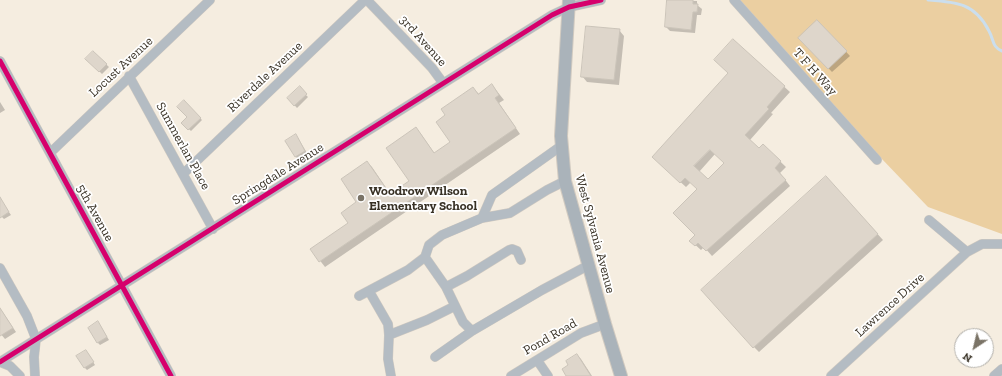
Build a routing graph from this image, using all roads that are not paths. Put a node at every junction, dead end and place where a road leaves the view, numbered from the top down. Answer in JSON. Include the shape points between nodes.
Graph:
{"nodes":[{"id":1,"x":210,"y":0,"type":"edge"},
{"id":2,"x":366,"y":0,"type":"edge"},
{"id":3,"x":601,"y":0,"type":"edge"},
{"id":4,"x":734,"y":0,"type":"edge"},
{"id":5,"x":569,"y":3,"type":"edge"},
{"id":6,"x":0,"y":61,"type":"edge"},
{"id":7,"x":129,"y":76,"type":"junction"},
{"id":8,"x":443,"y":84,"type":"junction"},
{"id":9,"x":561,"y":146,"type":"junction"},
{"id":10,"x":50,"y":153,"type":"junction"},
{"id":11,"x":877,"y":160,"type":"dead end"},
{"id":12,"x":183,"y":174,"type":"junction"},
{"id":13,"x":565,"y":181,"type":"junction"},
{"id":14,"x":482,"y":218,"type":"junction"},
{"id":15,"x":929,"y":220,"type":"dead end"},
{"id":16,"x":213,"y":229,"type":"junction"},
{"id":17,"x":1002,"y":244,"type":"edge"},
{"id":18,"x":967,"y":252,"type":"junction"},
{"id":19,"x":425,"y":257,"type":"junction"},
{"id":20,"x":521,"y":260,"type":"dead end"},
{"id":21,"x":589,"y":265,"type":"junction"},
{"id":22,"x":0,"y":268,"type":"edge"},
{"id":23,"x":122,"y":285,"type":"junction"},
{"id":24,"x":446,"y":287,"type":"junction"},
{"id":25,"x":368,"y":291,"type":"junction"},
{"id":26,"x":359,"y":296,"type":"dead end"},
{"id":27,"x":455,"y":306,"type":"junction"},
{"id":28,"x":605,"y":324,"type":"junction"},
{"id":29,"x":472,"y":331,"type":"junction"},
{"id":30,"x":389,"y":335,"type":"junction"},
{"id":31,"x":36,"y":339,"type":"junction"},
{"id":32,"x":435,"y":357,"type":"dead end"},
{"id":33,"x":537,"y":360,"type":"junction"},
{"id":34,"x":0,"y":362,"type":"edge"},
{"id":35,"x":1002,"y":369,"type":"edge"},
{"id":36,"x":20,"y":376,"type":"edge"},
{"id":37,"x":35,"y":376,"type":"edge"},
{"id":38,"x":171,"y":376,"type":"edge"},
{"id":39,"x":391,"y":376,"type":"edge"},
{"id":40,"x":511,"y":376,"type":"edge"},
{"id":41,"x":548,"y":376,"type":"edge"},
{"id":42,"x":621,"y":376,"type":"edge"},
{"id":43,"x":830,"y":376,"type":"edge"},
{"id":44,"x":994,"y":376,"type":"edge"}],
"edges":[{"from":1,"to":7,"type":"street","name":"Locust Avenue"},
{"from":2,"to":8,"type":"street","name":"3rd Avenue","via":[[432,68]]},
{"from":2,"to":12,"type":"street","name":"Riverdale Avenue"},
{"from":3,"to":5,"type":"street"},
{"from":4,"to":11,"type":"street","name":"T F H Way"},
{"from":5,"to":8,"type":"street","name":"Springdale Avenue"},
{"from":5,"to":9,"type":"main road","name":"West Sylvania Avenue"},
{"from":6,"to":10,"type":"street","name":"5th Avenue"},
{"from":7,"to":10,"type":"street","name":"Locust Avenue"},
{"from":7,"to":12,"type":"street","name":"Summerlan Place"},
{"from":8,"to":16,"type":"street","name":"Springdale Avenue"},
{"from":9,"to":13,"type":"main road","name":"West Sylvania Avenue"},
{"from":9,"to":14,"type":"street","via":[[492,195]]},
{"from":10,"to":23,"type":"street","name":"5th Avenue"},
{"from":12,"to":16,"type":"street","name":"Summerlan Place"},
{"from":13,"to":14,"type":"street","via":[[510,213]]},
{"from":13,"to":21,"type":"main road","name":"West Sylvania Avenue"},
{"from":14,"to":19,"type":"street","via":[[442,235],[429,245]]},
{"from":15,"to":18,"type":"street"},
{"from":16,"to":23,"type":"street","name":"Springdale Avenue"},
{"from":17,"to":18,"type":"street","name":"Lawrence Drive","via":[[982,244]]},
{"from":18,"to":43,"type":"street","name":"Lawrence Drive"},
{"from":19,"to":24,"type":"street"},
{"from":19,"to":25,"type":"street","via":[[408,270]]},
{"from":20,"to":24,"type":"street","via":[[517,251],[509,250]]},
{"from":21,"to":28,"type":"main road","name":"West Sylvania Avenue"},
{"from":21,"to":29,"type":"street"},
{"from":22,"to":31,"type":"street"},
{"from":23,"to":31,"type":"street","name":"Springdale Avenue"},
{"from":23,"to":38,"type":"street","name":"5th Avenue"},
{"from":24,"to":27,"type":"street"},
{"from":25,"to":26,"type":"street"},
{"from":25,"to":30,"type":"street","via":[[388,324]]},
{"from":27,"to":29,"type":"street","via":[[463,322]]},
{"from":27,"to":30,"type":"street"},
{"from":28,"to":33,"type":"street","name":"Pond Road","via":[[581,333]]},
{"from":28,"to":42,"type":"main road","name":"West Sylvania Avenue"},
{"from":29,"to":32,"type":"street"},
{"from":30,"to":39,"type":"street","via":[[388,359]]},
{"from":31,"to":34,"type":"street","name":"Springdale Avenue"},
{"from":31,"to":37,"type":"street"},
{"from":33,"to":40,"type":"street","name":"Pond Road"},
{"from":33,"to":41,"type":"street"},
{"from":34,"to":36,"type":"street","via":[[10,366]]},
{"from":35,"to":44,"type":"street"}]}
